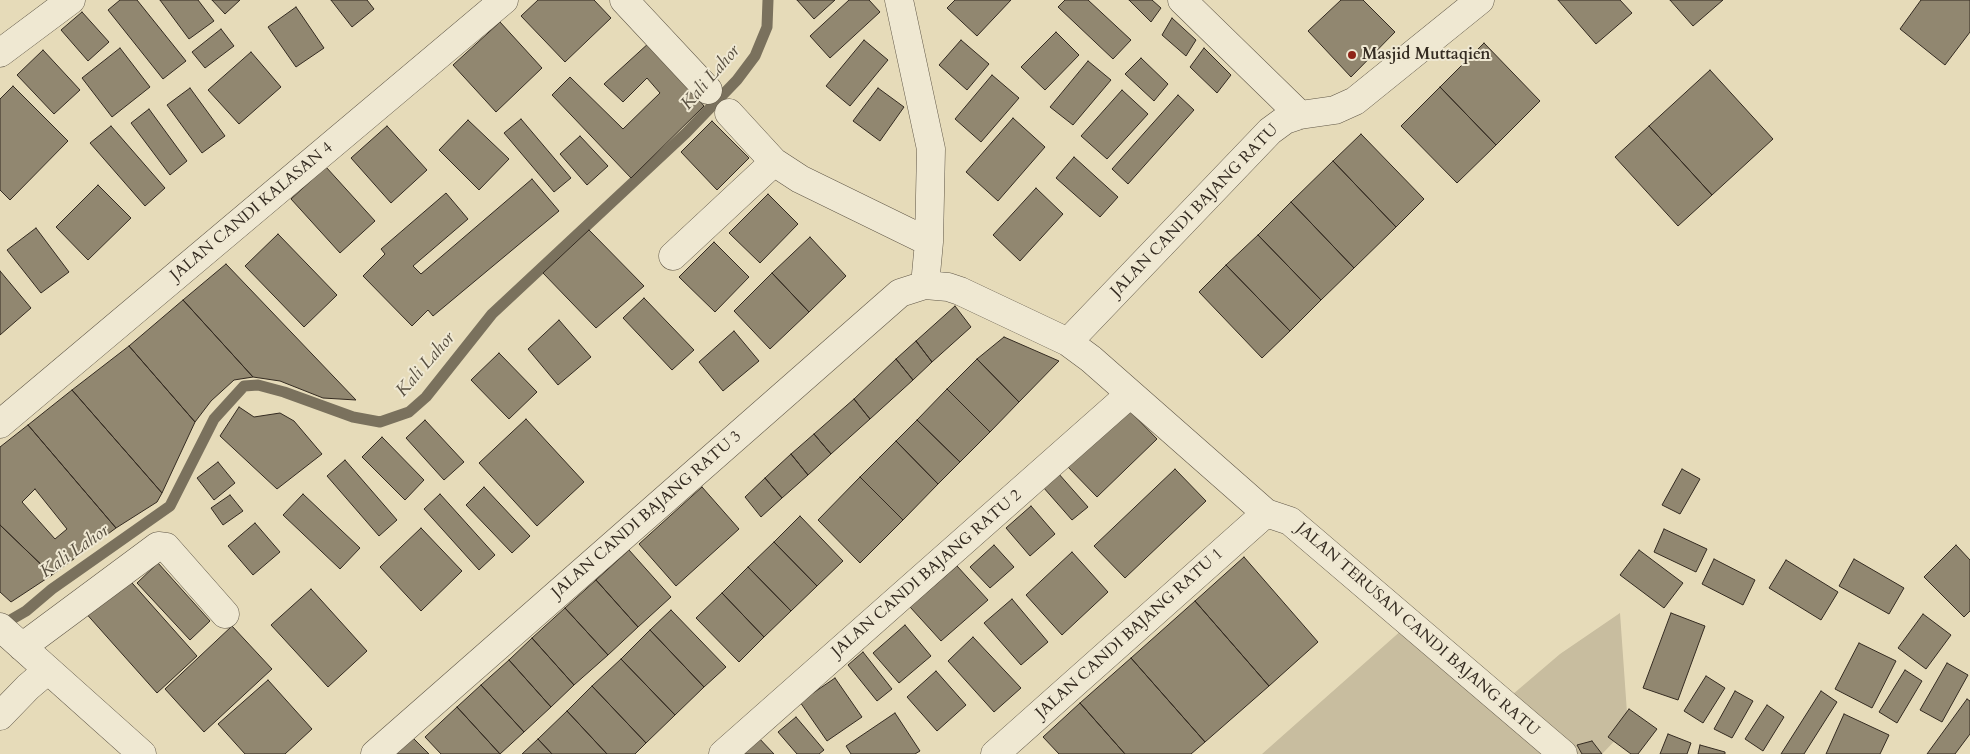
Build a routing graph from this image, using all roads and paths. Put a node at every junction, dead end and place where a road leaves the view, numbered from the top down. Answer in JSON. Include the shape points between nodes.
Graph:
{"nodes":[{"id":1,"x":71,"y":0,"type":"edge"},
{"id":2,"x":504,"y":0,"type":"edge"},
{"id":3,"x":624,"y":0,"type":"edge"},
{"id":4,"x":899,"y":0,"type":"edge"},
{"id":5,"x":1182,"y":0,"type":"edge"},
{"id":6,"x":1480,"y":0,"type":"edge"},
{"id":7,"x":0,"y":53,"type":"edge"},
{"id":8,"x":708,"y":90,"type":"dead end"},
{"id":9,"x":729,"y":113,"type":"dead end"},
{"id":10,"x":1300,"y":115,"type":"junction"},
{"id":11,"x":774,"y":162,"type":"junction"},
{"id":12,"x":929,"y":242,"type":"junction"},
{"id":13,"x":673,"y":256,"type":"dead end"},
{"id":14,"x":925,"y":285,"type":"junction"},
{"id":15,"x":1068,"y":342,"type":"junction"},
{"id":16,"x":1130,"y":394,"type":"junction"},
{"id":17,"x":0,"y":424,"type":"edge"},
{"id":18,"x":1266,"y":513,"type":"junction"},
{"id":19,"x":225,"y":614,"type":"dead end"},
{"id":20,"x":10,"y":635,"type":"edge"},
{"id":21,"x":48,"y":670,"type":"junction"},
{"id":22,"x":0,"y":716,"type":"edge"},
{"id":23,"x":142,"y":754,"type":"edge"},
{"id":24,"x":375,"y":754,"type":"edge"},
{"id":25,"x":723,"y":754,"type":"edge"},
{"id":26,"x":995,"y":754,"type":"edge"},
{"id":27,"x":1563,"y":754,"type":"edge"}],
"edges":[{"from":1,"to":7,"type":"street"},
{"from":2,"to":17,"type":"street","name":"JALAN CANDI KALASAN 4"},
{"from":3,"to":8,"type":"street"},
{"from":4,"to":12,"type":"street","via":[[931,149]]},
{"from":5,"to":10,"type":"street"},
{"from":6,"to":10,"type":"street","name":"JALAN CANDI BAJANG RATU","via":[[1355,101],[1335,110]]},
{"from":9,"to":11,"type":"street"},
{"from":10,"to":15,"type":"street","name":"JALAN CANDI BAJANG RATU","via":[[1285,120],[1270,131]]},
{"from":11,"to":12,"type":"street","via":[[800,179]]},
{"from":11,"to":13,"type":"street"},
{"from":12,"to":14,"type":"street"},
{"from":14,"to":15,"type":"street","via":[[960,291]]},
{"from":14,"to":24,"type":"street","name":"JALAN CANDI BAJANG RATU 3","via":[[900,293]]},
{"from":15,"to":16,"type":"street"},
{"from":16,"to":18,"type":"street"},
{"from":16,"to":25,"type":"street","name":"JALAN CANDI BAJANG RATU 2"},
{"from":18,"to":26,"type":"street","name":"JALAN CANDI BAJANG RATU 1"},
{"from":18,"to":27,"type":"street","name":"JALAN TERUSAN CANDI BAJANG RATU","via":[[1290,521]]},
{"from":19,"to":20,"type":"street","via":[[166,547],[158,546]]},
{"from":20,"to":21,"type":"street"},
{"from":21,"to":22,"type":"street"},
{"from":21,"to":23,"type":"street"}]}
